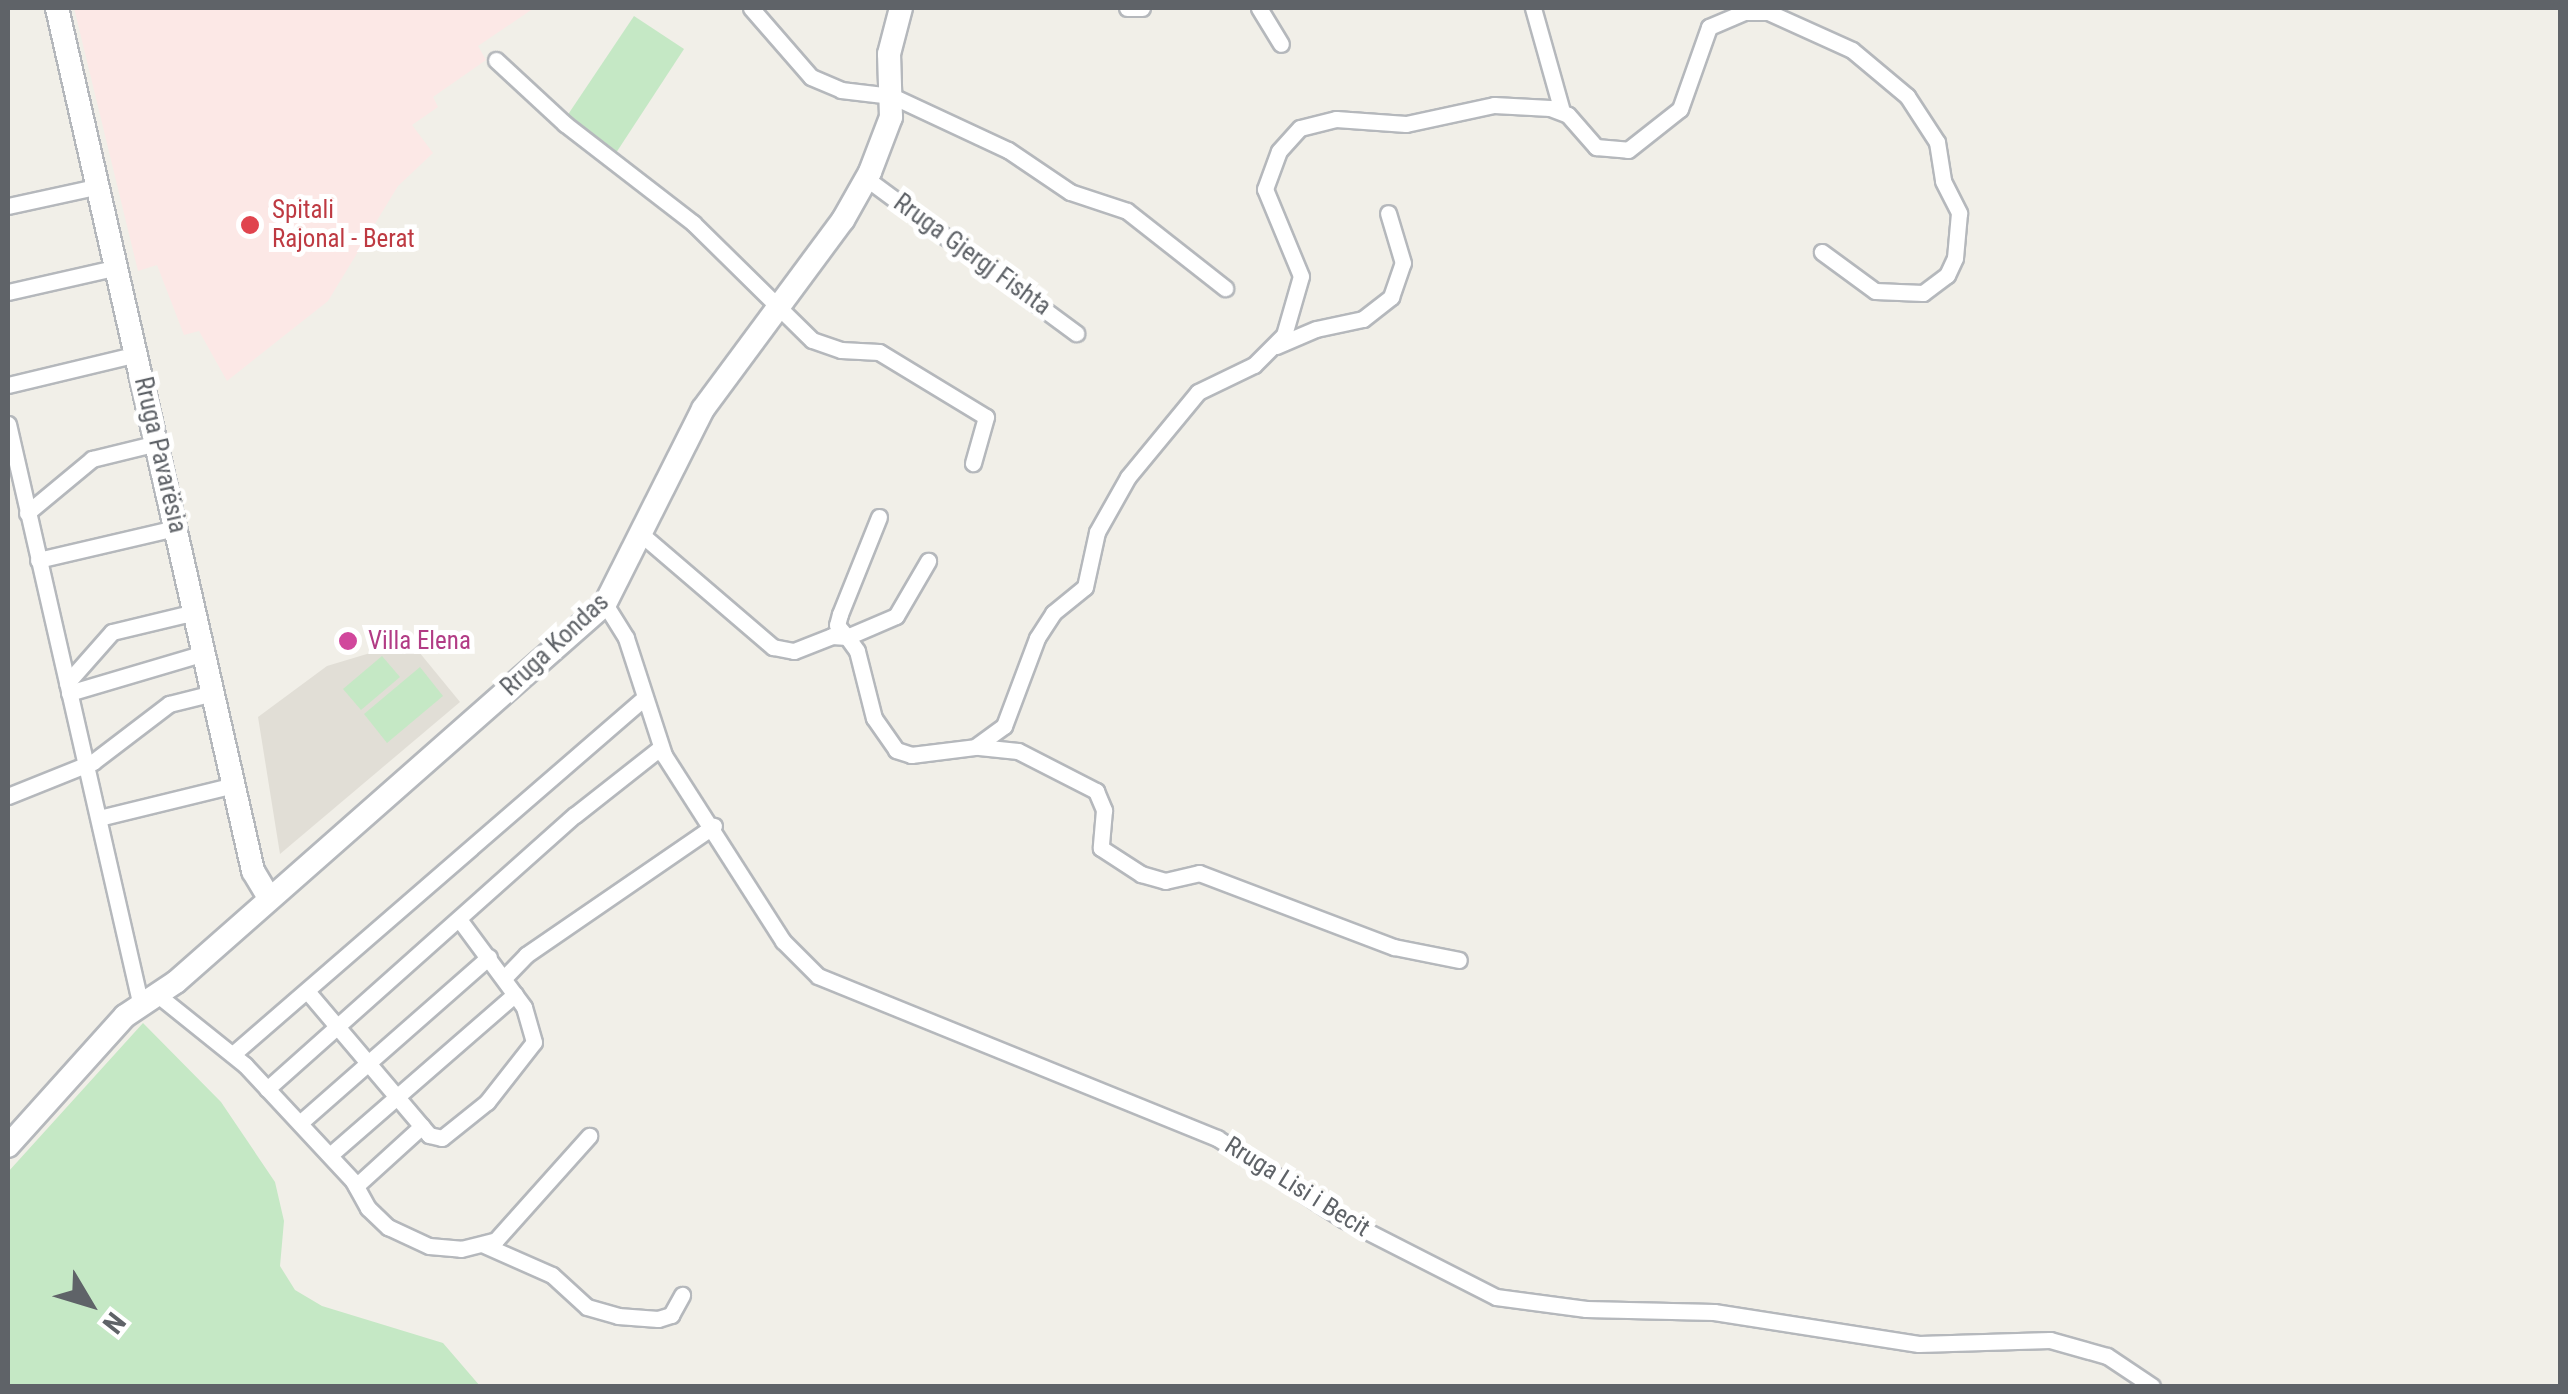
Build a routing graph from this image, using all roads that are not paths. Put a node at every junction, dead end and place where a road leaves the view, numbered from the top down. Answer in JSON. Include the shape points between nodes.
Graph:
{"nodes":[{"id":1,"x":57,"y":8,"type":"edge"},
{"id":2,"x":750,"y":8,"type":"edge"},
{"id":3,"x":901,"y":8,"type":"edge"},
{"id":4,"x":1127,"y":8,"type":"edge"},
{"id":5,"x":1142,"y":8,"type":"edge"},
{"id":6,"x":1259,"y":8,"type":"edge"},
{"id":7,"x":1532,"y":8,"type":"edge"},
{"id":8,"x":1806,"y":17,"type":"edge"},
{"id":9,"x":1281,"y":44,"type":"dead end"},
{"id":10,"x":496,"y":60,"type":"dead end"},
{"id":11,"x":892,"y":96,"type":"junction"},
{"id":12,"x":1562,"y":111,"type":"junction"},
{"id":13,"x":867,"y":178,"type":"junction"},
{"id":14,"x":100,"y":186,"type":"junction"},
{"id":15,"x":8,"y":206,"type":"edge"},
{"id":16,"x":1388,"y":213,"type":"dead end"},
{"id":17,"x":1822,"y":252,"type":"dead end"},
{"id":18,"x":118,"y":266,"type":"junction"},
{"id":19,"x":1225,"y":288,"type":"dead end"},
{"id":20,"x":8,"y":292,"type":"edge"},
{"id":21,"x":781,"y":304,"type":"junction"},
{"id":22,"x":1076,"y":333,"type":"dead end"},
{"id":23,"x":1276,"y":346,"type":"junction"},
{"id":24,"x":137,"y":354,"type":"junction"},
{"id":25,"x":8,"y":384,"type":"edge"},
{"id":26,"x":8,"y":424,"type":"edge"},
{"id":27,"x":157,"y":443,"type":"junction"},
{"id":28,"x":973,"y":463,"type":"dead end"},
{"id":29,"x":27,"y":512,"type":"junction"},
{"id":30,"x":879,"y":517,"type":"dead end"},
{"id":31,"x":176,"y":528,"type":"junction"},
{"id":32,"x":641,"y":534,"type":"junction"},
{"id":33,"x":38,"y":560,"type":"junction"},
{"id":34,"x":928,"y":561,"type":"dead end"},
{"id":35,"x":605,"y":604,"type":"junction"},
{"id":36,"x":195,"y":612,"type":"junction"},
{"id":37,"x":847,"y":637,"type":"junction"},
{"id":38,"x":204,"y":653,"type":"junction"},
{"id":39,"x":68,"y":688,"type":"junction"},
{"id":40,"x":213,"y":693,"type":"junction"},
{"id":41,"x":644,"y":698,"type":"junction"},
{"id":42,"x":975,"y":747,"type":"junction"},
{"id":43,"x":660,"y":748,"type":"junction"},
{"id":44,"x":86,"y":765,"type":"junction"},
{"id":45,"x":234,"y":786,"type":"junction"},
{"id":46,"x":8,"y":796,"type":"edge"},
{"id":47,"x":99,"y":818,"type":"junction"},
{"id":48,"x":714,"y":826,"type":"junction"},
{"id":49,"x":269,"y":898,"type":"junction"},
{"id":50,"x":459,"y":918,"type":"junction"},
{"id":51,"x":489,"y":958,"type":"junction"},
{"id":52,"x":1459,"y":960,"type":"dead end"},
{"id":53,"x":504,"y":978,"type":"junction"},
{"id":54,"x":307,"y":991,"type":"junction"},
{"id":55,"x":515,"y":994,"type":"junction"},
{"id":56,"x":150,"y":1001,"type":"junction"},
{"id":57,"x":339,"y":1027,"type":"junction"},
{"id":58,"x":232,"y":1054,"type":"junction"},
{"id":59,"x":368,"y":1062,"type":"junction"},
{"id":60,"x":268,"y":1089,"type":"junction"},
{"id":61,"x":394,"y":1093,"type":"junction"},
{"id":62,"x":300,"y":1122,"type":"junction"},
{"id":63,"x":422,"y":1126,"type":"junction"},
{"id":64,"x":11,"y":1133,"type":"edge"},
{"id":65,"x":589,"y":1136,"type":"dead end"},
{"id":66,"x":330,"y":1155,"type":"junction"},
{"id":67,"x":356,"y":1186,"type":"junction"},
{"id":68,"x":484,"y":1245,"type":"junction"},
{"id":69,"x":682,"y":1295,"type":"dead end"},
{"id":70,"x":2152,"y":1386,"type":"edge"}],
"edges":[{"from":1,"to":14,"type":"street","name":"Rruga Pavarësia"},
{"from":2,"to":11,"type":"street","via":[[804,72],[841,90]]},
{"from":3,"to":11,"type":"street","name":"Rruga Kondas","via":[[892,34]]},
{"from":4,"to":5,"type":"street"},
{"from":6,"to":9,"type":"street"},
{"from":7,"to":12,"type":"street"},
{"from":8,"to":12,"type":"street","via":[[1753,10],[1710,27],[1680,108],[1628,150],[1596,146]]},
{"from":8,"to":17,"type":"street","via":[[1906,96],[1936,142],[1943,181],[1959,213],[1955,258],[1947,276],[1923,294],[1875,291]]},
{"from":10,"to":21,"type":"street"},
{"from":11,"to":13,"type":"street","name":"Rruga Kondas","via":[[887,130]]},
{"from":11,"to":19,"type":"street","via":[[1008,150],[1070,192],[1127,210]]},
{"from":12,"to":23,"type":"street","via":[[1494,106],[1406,124],[1323,120],[1291,134],[1265,189],[1302,276]]},
{"from":13,"to":21,"type":"street","name":"Rruga Kondas"},
{"from":13,"to":22,"type":"street","name":"Rruga Gjergj Fishta"},
{"from":14,"to":15,"type":"street"},
{"from":14,"to":18,"type":"street","name":"Rruga Pavarësia"},
{"from":16,"to":23,"type":"street","via":[[1403,263],[1392,297],[1363,320],[1324,326]]},
{"from":18,"to":20,"type":"street"},
{"from":18,"to":24,"type":"street","name":"Rruga Pavarësia"},
{"from":21,"to":28,"type":"street","via":[[812,340],[880,352],[986,417]]},
{"from":21,"to":32,"type":"street","name":"Rruga Kondas","via":[[703,409]]},
{"from":23,"to":42,"type":"street","via":[[1254,366],[1198,392],[1128,477],[1097,532],[1089,580],[1037,638],[1004,726]]},
{"from":24,"to":25,"type":"street"},
{"from":24,"to":27,"type":"street","name":"Rruga Pavarësia"},
{"from":26,"to":29,"type":"street"},
{"from":27,"to":29,"type":"street","via":[[92,458]]},
{"from":27,"to":31,"type":"street","name":"Rruga Pavarësia"},
{"from":29,"to":33,"type":"street"},
{"from":30,"to":37,"type":"street","via":[[840,614],[837,626]]},
{"from":31,"to":33,"type":"street"},
{"from":31,"to":36,"type":"street","name":"Rruga Pavarësia"},
{"from":32,"to":35,"type":"street","name":"Rruga Kondas"},
{"from":32,"to":37,"type":"street","via":[[773,648],[794,651]]},
{"from":33,"to":39,"type":"street"},
{"from":34,"to":37,"type":"street","via":[[896,616]]},
{"from":35,"to":41,"type":"street","name":"Rruga Lisi i Becit","via":[[626,638]]},
{"from":35,"to":49,"type":"street","name":"Rruga Kondas"},
{"from":36,"to":38,"type":"street","name":"Rruga Pavarësia"},
{"from":36,"to":39,"type":"street","via":[[112,632]]},
{"from":37,"to":42,"type":"street","via":[[874,718],[896,750]]},
{"from":38,"to":39,"type":"street"},
{"from":38,"to":40,"type":"street","name":"Rruga Pavarësia"},
{"from":39,"to":44,"type":"street"},
{"from":40,"to":44,"type":"street","via":[[169,704]]},
{"from":40,"to":45,"type":"street","name":"Rruga Pavarësia"},
{"from":41,"to":43,"type":"street","name":"Rruga Lisi i Becit"},
{"from":41,"to":54,"type":"street"},
{"from":42,"to":52,"type":"street","via":[[1018,751],[1087,784],[1103,804],[1101,848],[1141,874],[1164,881],[1199,873],[1394,947]]},
{"from":43,"to":48,"type":"street","name":"Rruga Lisi i Becit"},
{"from":43,"to":50,"type":"street"},
{"from":44,"to":46,"type":"street"},
{"from":44,"to":47,"type":"street"},
{"from":45,"to":47,"type":"street"},
{"from":45,"to":49,"type":"street","name":"Rruga Pavarësia","via":[[255,880]]},
{"from":47,"to":56,"type":"street"},
{"from":48,"to":53,"type":"street","via":[[526,955]]},
{"from":48,"to":70,"type":"street","name":"Rruga Lisi i Becit","via":[[782,941],[818,976],[1218,1138],[1343,1219],[1476,1290],[1540,1305],[1714,1312],[1918,1344],[2050,1340],[2107,1356]]},
{"from":49,"to":56,"type":"street","name":"Rruga Kondas"},
{"from":50,"to":51,"type":"street"},
{"from":50,"to":57,"type":"street"},
{"from":51,"to":53,"type":"street"},
{"from":51,"to":59,"type":"street"},
{"from":53,"to":55,"type":"street"},
{"from":54,"to":57,"type":"street"},
{"from":54,"to":58,"type":"street"},
{"from":55,"to":61,"type":"street"},
{"from":55,"to":63,"type":"street","via":[[534,1030],[528,1053],[487,1102],[442,1138]]},
{"from":56,"to":58,"type":"street"},
{"from":56,"to":64,"type":"street","name":"Rruga Kondas"},
{"from":57,"to":59,"type":"street"},
{"from":57,"to":60,"type":"street"},
{"from":58,"to":60,"type":"street"},
{"from":59,"to":61,"type":"street"},
{"from":59,"to":62,"type":"street"},
{"from":60,"to":62,"type":"street"},
{"from":61,"to":63,"type":"street"},
{"from":61,"to":66,"type":"street"},
{"from":62,"to":66,"type":"street"},
{"from":63,"to":67,"type":"street"},
{"from":65,"to":68,"type":"street","via":[[505,1234]]},
{"from":66,"to":67,"type":"street"},
{"from":67,"to":68,"type":"street","via":[[368,1208],[408,1236],[448,1250]]},
{"from":68,"to":69,"type":"street","via":[[552,1275],[587,1307],[618,1316],[671,1315]]}]}
